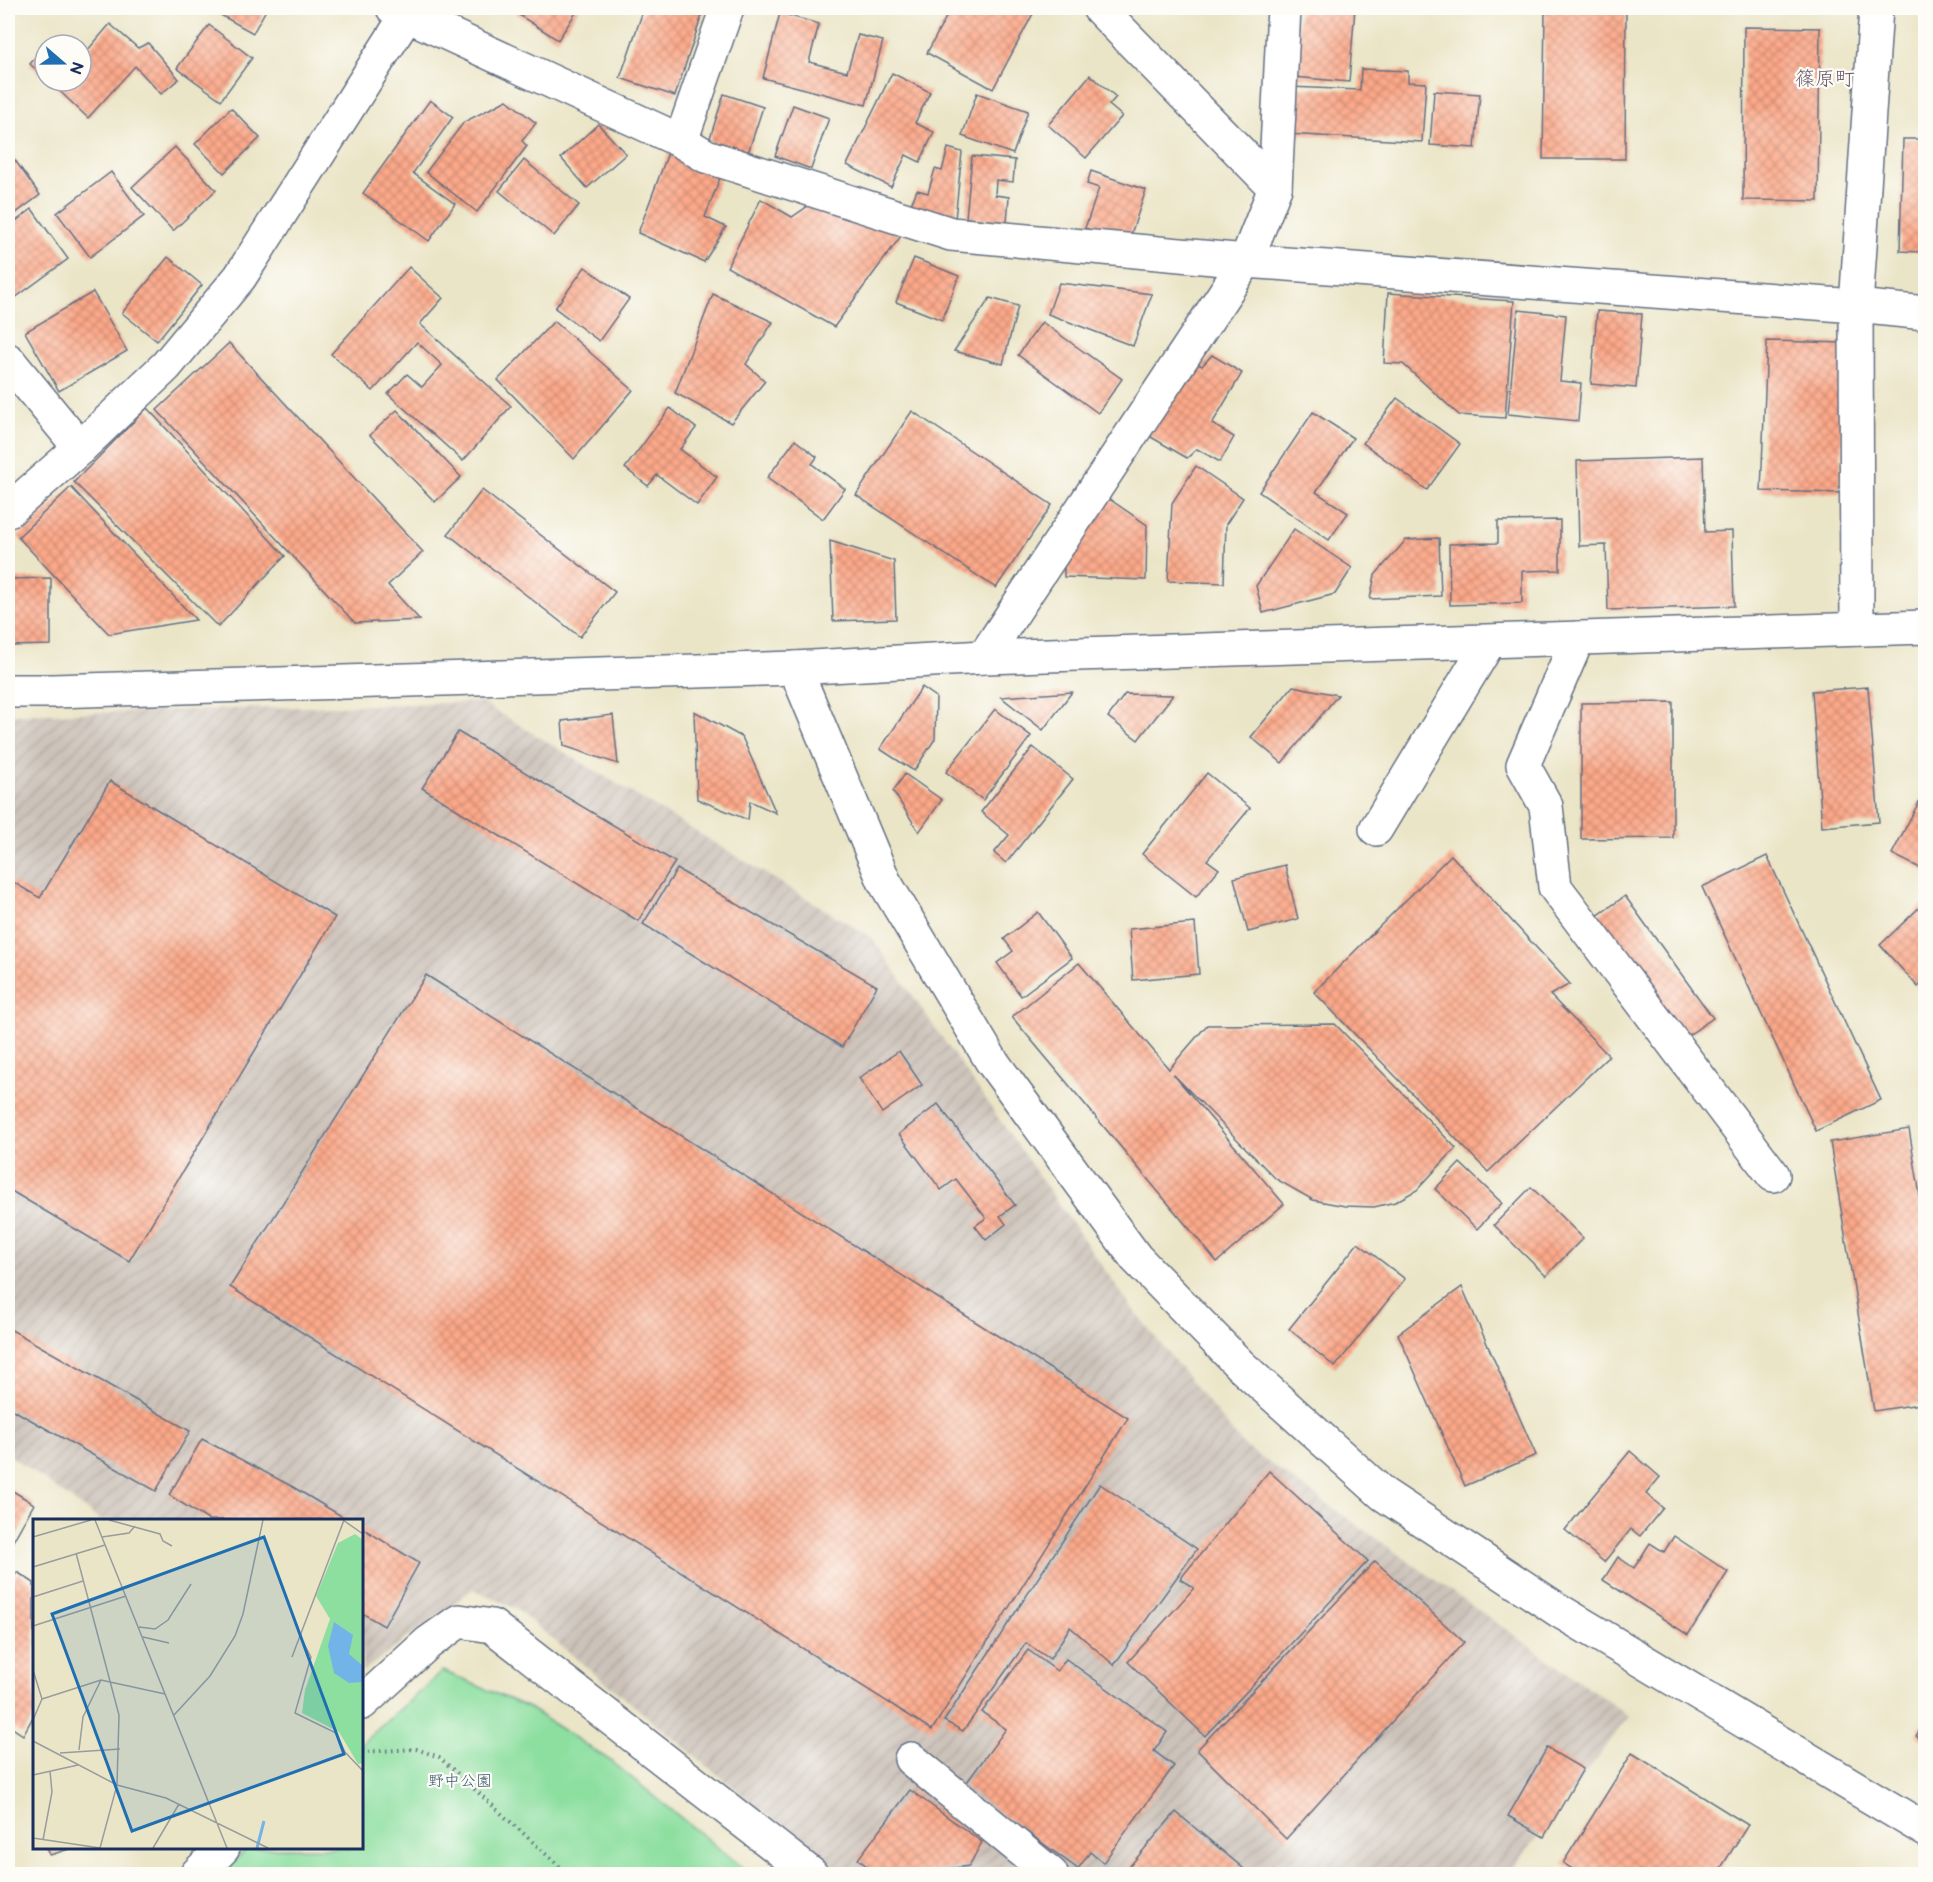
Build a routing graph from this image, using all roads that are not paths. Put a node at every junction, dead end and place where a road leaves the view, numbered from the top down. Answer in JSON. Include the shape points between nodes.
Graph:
{"nodes":[{"id":1,"x":727,"y":8,"type":"edge"},
{"id":2,"x":1099,"y":8,"type":"edge"},
{"id":3,"x":1284,"y":8,"type":"edge"},
{"id":4,"x":1876,"y":8,"type":"edge"},
{"id":5,"x":405,"y":10,"type":"edge"},
{"id":6,"x":681,"y":141,"type":"junction"},
{"id":7,"x":1275,"y":188,"type":"junction"},
{"id":8,"x":1246,"y":261,"type":"junction"},
{"id":9,"x":1856,"y":306,"type":"junction"},
{"id":10,"x":1926,"y":313,"type":"edge"},
{"id":11,"x":8,"y":360,"type":"edge"},
{"id":12,"x":80,"y":448,"type":"junction"},
{"id":13,"x":8,"y":511,"type":"edge"},
{"id":14,"x":1926,"y":627,"type":"edge"},
{"id":15,"x":1857,"y":629,"type":"junction"},
{"id":16,"x":1578,"y":638,"type":"junction"},
{"id":17,"x":1489,"y":642,"type":"junction"},
{"id":18,"x":984,"y":657,"type":"junction"},
{"id":19,"x":795,"y":668,"type":"junction"},
{"id":20,"x":8,"y":691,"type":"edge"},
{"id":21,"x":1376,"y":829,"type":"dead end"},
{"id":22,"x":1773,"y":1175,"type":"dead end"},
{"id":23,"x":363,"y":1702,"type":"edge"},
{"id":24,"x":910,"y":1759,"type":"dead end"},
{"id":25,"x":1926,"y":1830,"type":"edge"},
{"id":26,"x":222,"y":1849,"type":"edge"},
{"id":27,"x":197,"y":1875,"type":"edge"},
{"id":28,"x":811,"y":1875,"type":"edge"},
{"id":29,"x":1051,"y":1875,"type":"edge"}],
"edges":[{"from":1,"to":6,"type":"street"},
{"from":2,"to":7,"type":"street"},
{"from":3,"to":7,"type":"street"},
{"from":4,"to":9,"type":"street"},
{"from":5,"to":6,"type":"street"},
{"from":5,"to":12,"type":"street","via":[[240,277],[166,366]]},
{"from":6,"to":8,"type":"street","via":[[706,156],[951,234]]},
{"from":7,"to":8,"type":"street"},
{"from":8,"to":9,"type":"street"},
{"from":8,"to":18,"type":"street"},
{"from":9,"to":10,"type":"street"},
{"from":9,"to":15,"type":"street"},
{"from":11,"to":12,"type":"street"},
{"from":12,"to":13,"type":"street"},
{"from":14,"to":15,"type":"street"},
{"from":15,"to":16,"type":"street"},
{"from":16,"to":17,"type":"street"},
{"from":16,"to":22,"type":"street","via":[[1523,765],[1546,806],[1555,887]]},
{"from":17,"to":18,"type":"street"},
{"from":17,"to":21,"type":"street"},
{"from":18,"to":19,"type":"street"},
{"from":19,"to":20,"type":"street"},
{"from":19,"to":25,"type":"street","via":[[884,881],[992,1060],[1136,1258],[1240,1365],[1383,1494],[1558,1610]]},
{"from":23,"to":28,"type":"street","via":[[428,1643],[459,1621],[492,1626]]},
{"from":24,"to":29,"type":"street"},
{"from":26,"to":27,"type":"street"}]}
